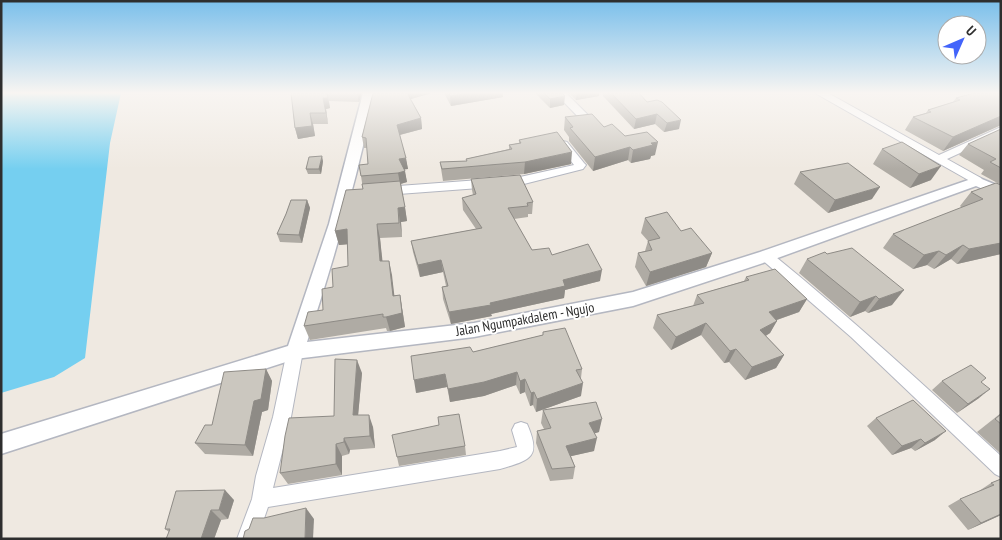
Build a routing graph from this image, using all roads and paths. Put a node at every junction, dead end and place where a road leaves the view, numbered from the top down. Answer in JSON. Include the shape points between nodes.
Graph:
{"nodes":[{"id":1,"x":366,"y":118,"type":"edge"},
{"id":2,"x":585,"y":118,"type":"edge"},
{"id":3,"x":865,"y":118,"type":"edge"},
{"id":4,"x":590,"y":123,"type":"edge"},
{"id":5,"x":1001,"y":130,"type":"edge"},
{"id":6,"x":563,"y":144,"type":"edge"},
{"id":7,"x":939,"y":159,"type":"junction"},
{"id":8,"x":978,"y":180,"type":"junction"},
{"id":9,"x":374,"y":192,"type":"edge"},
{"id":10,"x":1001,"y":193,"type":"edge"},
{"id":11,"x":766,"y":256,"type":"junction"},
{"id":12,"x":295,"y":351,"type":"junction"},
{"id":13,"x":521,"y":430,"type":"dead end"},
{"id":14,"x":1,"y":444,"type":"edge"},
{"id":15,"x":1001,"y":468,"type":"edge"},
{"id":16,"x":262,"y":499,"type":"junction"},
{"id":17,"x":247,"y":539,"type":"edge"}],
"edges":[{"from":1,"to":12,"type":"street","via":[[349,193]]},
{"from":2,"to":4,"type":"street"},
{"from":3,"to":7,"type":"street"},
{"from":5,"to":7,"type":"street"},
{"from":6,"to":9,"type":"street","via":[[579,167],[502,183]]},
{"from":7,"to":8,"type":"street"},
{"from":8,"to":10,"type":"street"},
{"from":8,"to":11,"type":"street","name":"Jalan Ngumpakdalem - Ngujo"},
{"from":11,"to":12,"type":"street","name":"Jalan Ngumpakdalem - Ngujo","via":[[633,299],[474,330]]},
{"from":11,"to":15,"type":"street","via":[[808,289]]},
{"from":12,"to":14,"type":"street","name":"Jalan Ngumpakdalem - Ngujo"},
{"from":12,"to":16,"type":"street","via":[[282,418],[264,476]]},
{"from":13,"to":16,"type":"street","via":[[526,449],[522,454],[500,460]]},
{"from":16,"to":17,"type":"street"}]}
